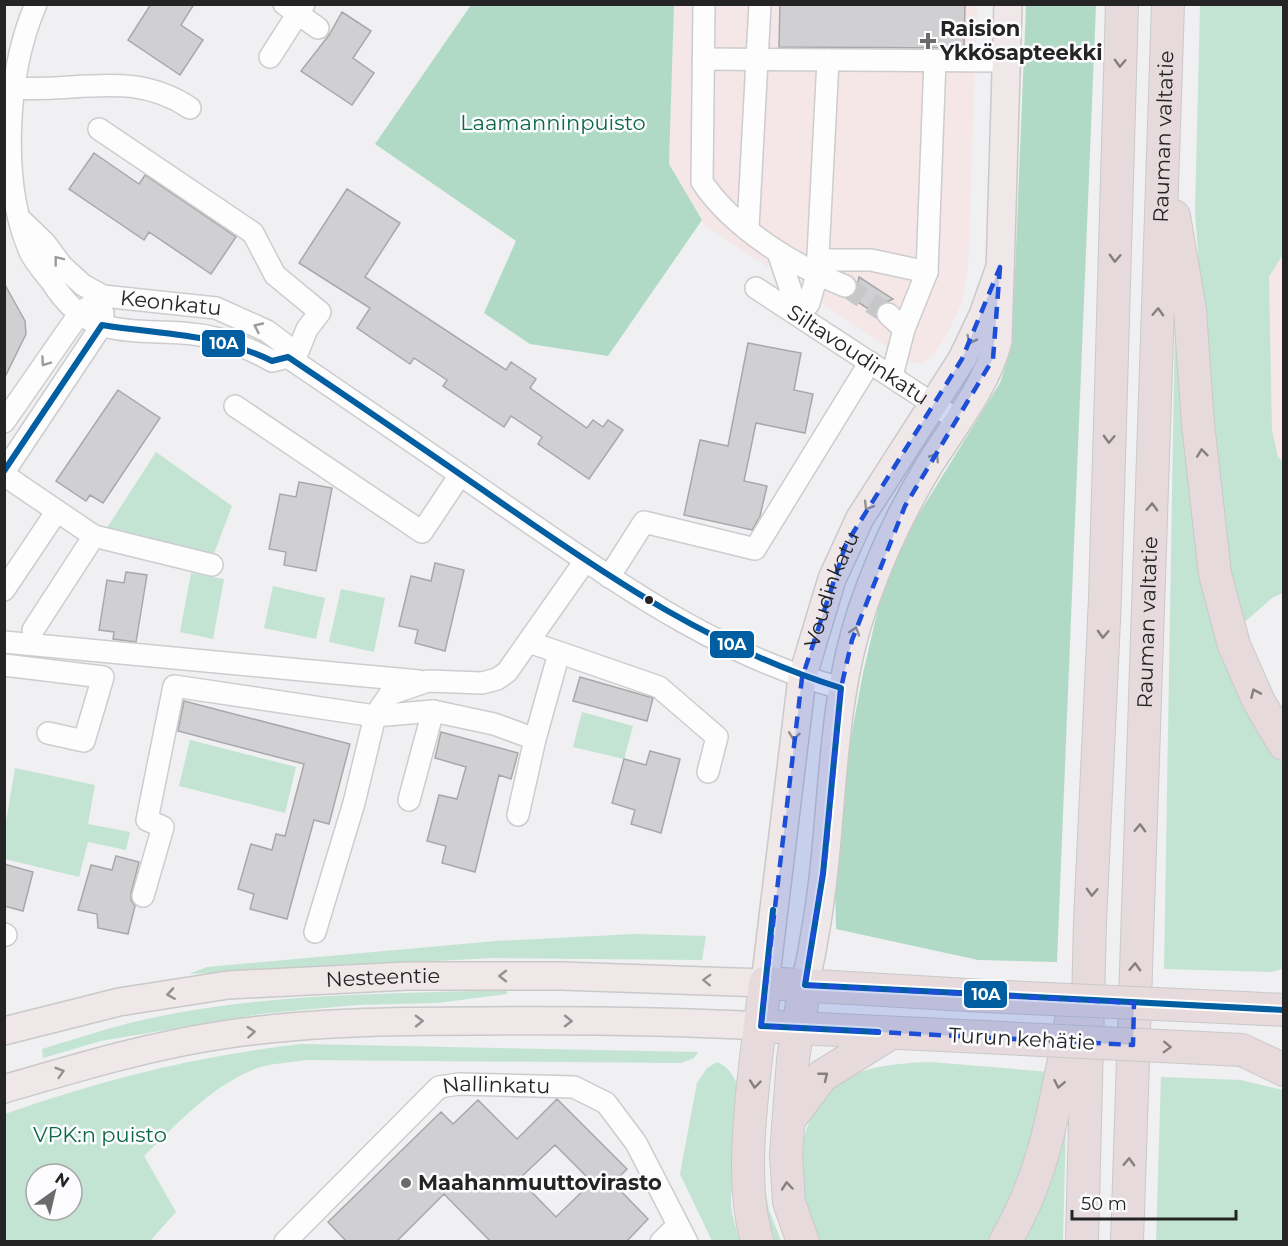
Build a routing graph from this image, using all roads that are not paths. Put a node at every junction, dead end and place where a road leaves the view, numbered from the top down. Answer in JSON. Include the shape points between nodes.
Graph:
{"nodes":[{"id":1,"x":36,"y":4,"type":"edge"},
{"id":2,"x":704,"y":4,"type":"edge"},
{"id":3,"x":760,"y":4,"type":"edge"},
{"id":4,"x":1008,"y":4,"type":"edge"},
{"id":5,"x":1122,"y":4,"type":"edge"},
{"id":6,"x":1168,"y":4,"type":"edge"},
{"id":7,"x":295,"y":8,"type":"edge"},
{"id":8,"x":318,"y":28,"type":"dead end"},
{"id":9,"x":270,"y":57,"type":"dead end"},
{"id":10,"x":703,"y":59,"type":"junction"},
{"id":11,"x":759,"y":59,"type":"junction"},
{"id":12,"x":828,"y":60,"type":"junction"},
{"id":13,"x":935,"y":60,"type":"junction"},
{"id":14,"x":1006,"y":61,"type":"junction"},
{"id":15,"x":12,"y":88,"type":"junction"},
{"id":16,"x":190,"y":108,"type":"dead end"},
{"id":17,"x":99,"y":129,"type":"dead end"},
{"id":18,"x":1162,"y":153,"type":"junction"},
{"id":19,"x":11,"y":218,"type":"edge"},
{"id":20,"x":748,"y":228,"type":"junction"},
{"id":21,"x":778,"y":252,"type":"junction"},
{"id":22,"x":818,"y":267,"type":"junction"},
{"id":23,"x":1000,"y":267,"type":"junction"},
{"id":24,"x":927,"y":272,"type":"junction"},
{"id":25,"x":845,"y":286,"type":"tunnel mouth"},
{"id":26,"x":756,"y":288,"type":"dead end"},
{"id":27,"x":103,"y":296,"type":"junction"},
{"id":28,"x":79,"y":314,"type":"junction"},
{"id":29,"x":888,"y":314,"type":"tunnel mouth"},
{"id":30,"x":799,"y":315,"type":"junction"},
{"id":31,"x":102,"y":325,"type":"junction"},
{"id":32,"x":904,"y":329,"type":"junction"},
{"id":33,"x":291,"y":359,"type":"junction"},
{"id":34,"x":870,"y":362,"type":"junction"},
{"id":35,"x":892,"y":376,"type":"junction"},
{"id":36,"x":934,"y":404,"type":"junction"},
{"id":37,"x":235,"y":406,"type":"dead end"},
{"id":38,"x":959,"y":421,"type":"junction"},
{"id":39,"x":4,"y":422,"type":"edge"},
{"id":40,"x":4,"y":474,"type":"edge"},
{"id":41,"x":460,"y":475,"type":"junction"},
{"id":42,"x":57,"y":512,"type":"junction"},
{"id":43,"x":94,"y":536,"type":"junction"},
{"id":44,"x":585,"y":561,"type":"junction"},
{"id":45,"x":212,"y":565,"type":"dead end"},
{"id":46,"x":609,"y":576,"type":"junction"},
{"id":47,"x":4,"y":590,"type":"edge"},
{"id":48,"x":33,"y":630,"type":"dead end"},
{"id":49,"x":4,"y":642,"type":"edge"},
{"id":50,"x":529,"y":642,"type":"junction"},
{"id":51,"x":559,"y":653,"type":"junction"},
{"id":52,"x":4,"y":665,"type":"edge"},
{"id":53,"x":802,"y":678,"type":"junction"},
{"id":54,"x":428,"y":681,"type":"junction"},
{"id":55,"x":842,"y":688,"type":"junction"},
{"id":56,"x":433,"y":711,"type":"junction"},
{"id":57,"x":375,"y":716,"type":"junction"},
{"id":58,"x":48,"y":733,"type":"dead end"},
{"id":59,"x":535,"y":739,"type":"junction"},
{"id":60,"x":1284,"y":744,"type":"edge"},
{"id":61,"x":708,"y":772,"type":"dead end"},
{"id":62,"x":409,"y":800,"type":"dead end"},
{"id":63,"x":518,"y":815,"type":"dead end"},
{"id":64,"x":143,"y":896,"type":"dead end"},
{"id":65,"x":1090,"y":923,"type":"junction"},
{"id":66,"x":315,"y":932,"type":"dead end"},
{"id":67,"x":765,"y":983,"type":"junction"},
{"id":68,"x":805,"y":985,"type":"junction"},
{"id":69,"x":1284,"y":1010,"type":"edge"},
{"id":70,"x":761,"y":1026,"type":"junction"},
{"id":71,"x":796,"y":1028,"type":"junction"},
{"id":72,"x":4,"y":1031,"type":"edge"},
{"id":73,"x":891,"y":1033,"type":"junction"},
{"id":74,"x":1242,"y":1050,"type":"junction"},
{"id":75,"x":1284,"y":1052,"type":"edge"},
{"id":76,"x":1284,"y":1070,"type":"edge"},
{"id":77,"x":4,"y":1089,"type":"edge"},
{"id":78,"x":788,"y":1122,"type":"junction"},
{"id":79,"x":683,"y":1233,"type":"edge"},
{"id":80,"x":285,"y":1242,"type":"edge"},
{"id":81,"x":661,"y":1242,"type":"edge"},
{"id":82,"x":758,"y":1242,"type":"edge"},
{"id":83,"x":803,"y":1242,"type":"edge"},
{"id":84,"x":1005,"y":1242,"type":"edge"},
{"id":85,"x":1082,"y":1242,"type":"edge"},
{"id":86,"x":1127,"y":1242,"type":"edge"}],
"edges":[{"from":1,"to":15,"type":"street","via":[[22,42]]},
{"from":2,"to":10,"type":"street"},
{"from":3,"to":11,"type":"street"},
{"from":4,"to":14,"type":"main road","name":"Voudinkatu"},
{"from":5,"to":65,"type":"highway","name":"Rauman valtatie","one_way":true,"via":[[1105,598]]},
{"from":6,"to":18,"type":"highway","name":"Rauman valtatie"},
{"from":7,"to":8,"type":"street"},
{"from":7,"to":9,"type":"street"},
{"from":10,"to":11,"type":"street"},
{"from":10,"to":20,"type":"street","via":[[702,182],[716,204]]},
{"from":11,"to":12,"type":"street"},
{"from":11,"to":20,"type":"street"},
{"from":12,"to":13,"type":"street"},
{"from":12,"to":22,"type":"street"},
{"from":13,"to":14,"type":"street"},
{"from":13,"to":24,"type":"street"},
{"from":14,"to":23,"type":"main road","name":"Voudinkatu"},
{"from":15,"to":16,"type":"street","via":[[37,90],[98,84],[149,88]]},
{"from":15,"to":19,"type":"street","via":[[8,138]]},
{"from":17,"to":33,"type":"street","via":[[253,233],[275,275],[320,312]]},
{"from":60,"to":18,"type":"highway","one_way":true,"via":[[1259,702],[1234,645],[1215,574],[1190,310]]},
{"from":86,"to":18,"type":"highway","name":"Rauman valtatie","one_way":true},
{"from":27,"to":19,"type":"street","one_way":true,"via":[[83,285],[45,243]]},
{"from":19,"to":28,"type":"street","via":[[29,251]]},
{"from":20,"to":21,"type":"street"},
{"from":21,"to":22,"type":"street"},
{"from":21,"to":30,"type":"street"},
{"from":22,"to":24,"type":"street","via":[[871,260]]},
{"from":22,"to":25,"type":"street"},
{"from":22,"to":30,"type":"street","via":[[809,303]]},
{"from":23,"to":36,"type":"main road","name":"Voudinkatu","one_way":true,"via":[[979,324]]},
{"from":23,"to":38,"type":"main road","name":"Voudinkatu","via":[[995,350]]},
{"from":24,"to":32,"type":"street"},
{"from":26,"to":30,"type":"street","name":"Siltavoudinkatu"},
{"from":27,"to":28,"type":"street","name":"Keonkatu"},
{"from":27,"to":31,"type":"street"},
{"from":33,"to":27,"type":"street","name":"Keonkatu","one_way":true,"via":[[287,346],[267,331],[216,308]]},
{"from":28,"to":31,"type":"street","name":"Keonkatu"},
{"from":28,"to":39,"type":"street","one_way":true},
{"from":29,"to":32,"type":"street"},
{"from":30,"to":34,"type":"street","name":"Siltavoudinkatu"},
{"from":31,"to":33,"type":"street","name":"Keonkatu","via":[[207,336],[254,350],[272,361]]},
{"from":31,"to":40,"type":"street"},
{"from":32,"to":35,"type":"street"},
{"from":33,"to":41,"type":"street","name":"Keonkatu"},
{"from":34,"to":35,"type":"street","name":"Siltavoudinkatu"},
{"from":34,"to":46,"type":"street","via":[[755,549],[644,522]]},
{"from":35,"to":36,"type":"street","name":"Siltavoudinkatu"},
{"from":36,"to":38,"type":"street","name":"Siltavoudinkatu"},
{"from":36,"to":53,"type":"main road","name":"Voudinkatu","one_way":true,"via":[[846,544],[823,604]]},
{"from":37,"to":41,"type":"street","via":[[422,532]]},
{"from":55,"to":38,"type":"main road","name":"Voudinkatu","one_way":true,"via":[[858,622],[905,506]]},
{"from":40,"to":42,"type":"street"},
{"from":41,"to":44,"type":"street","name":"Keonkatu"},
{"from":42,"to":43,"type":"street"},
{"from":42,"to":47,"type":"street"},
{"from":43,"to":45,"type":"street"},
{"from":43,"to":48,"type":"street"},
{"from":44,"to":46,"type":"street","name":"Keonkatu"},
{"from":44,"to":50,"type":"street"},
{"from":46,"to":53,"type":"street","name":"Keonkatu","via":[[695,631]]},
{"from":49,"to":54,"type":"street"},
{"from":50,"to":51,"type":"street"},
{"from":50,"to":54,"type":"street","via":[[497,679]]},
{"from":51,"to":59,"type":"street"},
{"from":51,"to":61,"type":"street","via":[[658,687],[717,737]]},
{"from":52,"to":58,"type":"street","via":[[103,677],[84,741]]},
{"from":53,"to":55,"type":"street","name":"Keonkatu"},
{"from":53,"to":67,"type":"main road","name":"Voudinkatu","one_way":true},
{"from":54,"to":57,"type":"street","via":[[390,694]]},
{"from":55,"to":68,"type":"main road","name":"Voudinkatu","via":[[825,864]]},
{"from":56,"to":57,"type":"street"},
{"from":56,"to":59,"type":"street","via":[[494,724]]},
{"from":56,"to":62,"type":"street"},
{"from":57,"to":64,"type":"street","via":[[174,686],[147,820],[163,827]]},
{"from":57,"to":66,"type":"street","via":[[354,803]]},
{"from":59,"to":63,"type":"street"},
{"from":65,"to":84,"type":"highway","one_way":true,"via":[[1049,1138],[1030,1195]]},
{"from":65,"to":85,"type":"highway","name":"Rauman valtatie"},
{"from":67,"to":68,"type":"highway","name":"Turun kehätie"},
{"from":67,"to":70,"type":"highway"},
{"from":67,"to":72,"type":"main road","name":"Nesteentie","one_way":true,"via":[[562,976],[407,976],[228,985],[119,1002]]},
{"from":68,"to":69,"type":"highway","name":"Turun kehätie","bridge":true},
{"from":68,"to":71,"type":"highway"},
{"from":70,"to":71,"type":"highway","name":"Turun kehätie"},
{"from":77,"to":70,"type":"main road","name":"Nesteentie","one_way":true,"via":[[156,1047],[231,1034],[360,1022]]},
{"from":70,"to":82,"type":"highway","one_way":true,"via":[[748,1180],[750,1212]]},
{"from":71,"to":73,"type":"highway","name":"Turun kehätie"},
{"from":71,"to":78,"type":"highway"},
{"from":73,"to":74,"type":"highway","name":"Turun kehätie","one_way":true,"bridge":true},
{"from":78,"to":73,"type":"highway","one_way":true,"via":[[822,1076]]},
{"from":74,"to":75,"type":"highway","name":"Turun kehätie"},
{"from":74,"to":76,"type":"highway"},
{"from":83,"to":78,"type":"highway","one_way":true,"via":[[786,1187]]},
{"from":79,"to":80,"type":"street","name":"Nallinkatu","via":[[636,1143],[606,1103],[574,1087],[459,1084],[439,1087]]},
{"from":79,"to":81,"type":"street"}]}
